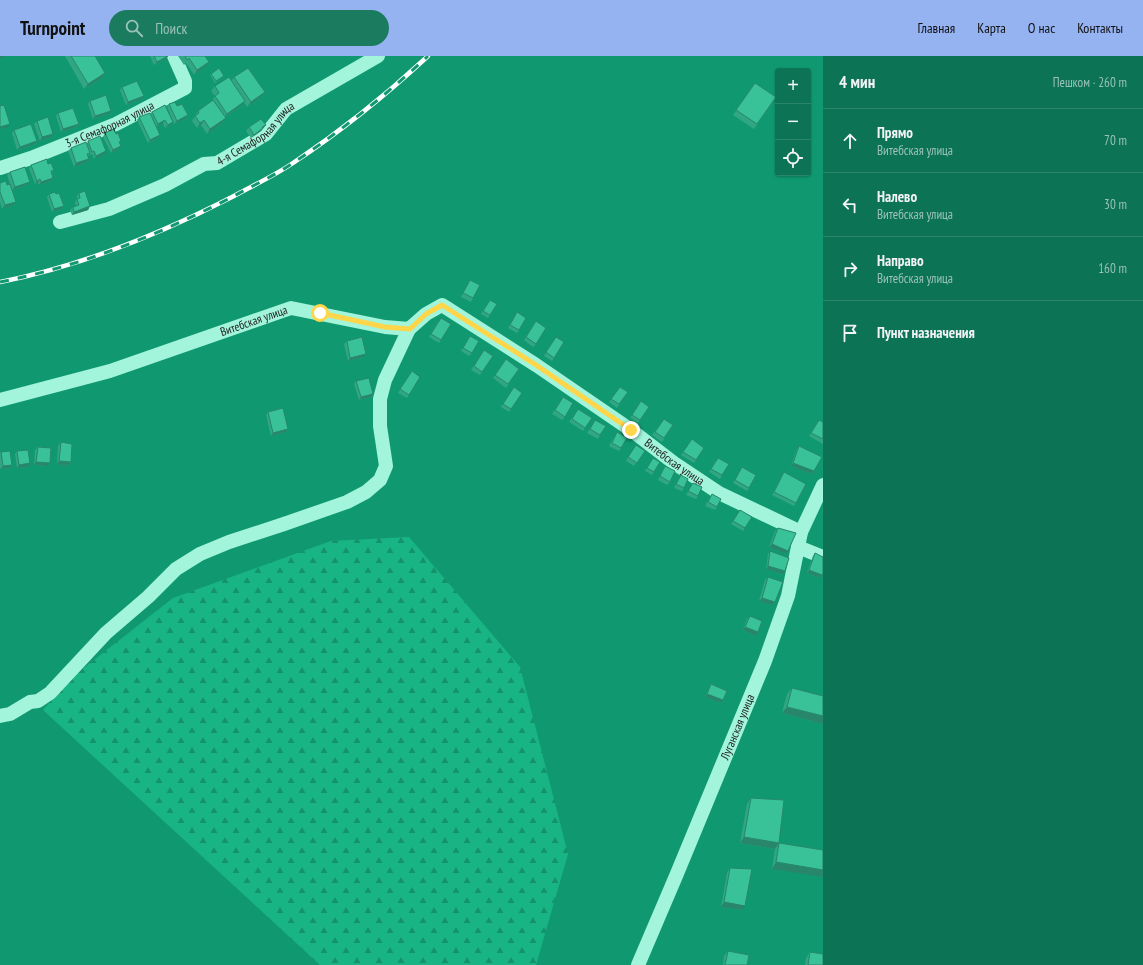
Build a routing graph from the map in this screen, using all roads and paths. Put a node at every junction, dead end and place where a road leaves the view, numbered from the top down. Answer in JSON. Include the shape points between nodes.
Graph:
{"nodes":[{"id":1,"x":174,"y":56,"type":"edge"},
{"id":2,"x":378,"y":56,"type":"edge"},
{"id":3,"x":0,"y":168,"type":"edge"},
{"id":4,"x":60,"y":222,"type":"dead end"},
{"id":5,"x":410,"y":329,"type":"junction"},
{"id":6,"x":0,"y":400,"type":"edge"},
{"id":7,"x":823,"y":485,"type":"edge"},
{"id":8,"x":801,"y":532,"type":"junction"},
{"id":9,"x":798,"y":547,"type":"junction"},
{"id":10,"x":823,"y":557,"type":"edge"},
{"id":11,"x":0,"y":716,"type":"edge"},
{"id":12,"x":638,"y":965,"type":"edge"}],
"edges":[{"from":1,"to":3,"type":"street","name":"3-я Семафорная улица","via":[[185,81],[185,88],[116,124]]},
{"from":2,"to":4,"type":"street","name":"4-я Семафорная улица","via":[[286,109],[266,134],[217,163],[204,164],[165,186],[109,209]]},
{"from":5,"to":6,"type":"street","name":"Витебская улица","via":[[385,327],[291,308],[110,371]]},
{"from":5,"to":8,"type":"street","name":"Витебская улица","via":[[426,314],[442,305],[536,365],[719,493]]},
{"from":5,"to":11,"type":"street","via":[[385,380],[380,399],[380,426],[386,466],[380,480],[366,492],[347,502],[200,554],[176,569],[106,633],[50,693],[10,714]]},
{"from":7,"to":8,"type":"street","name":"Луганская улица"},
{"from":8,"to":9,"type":"street","name":"Луганская улица"},
{"from":9,"to":10,"type":"street"},
{"from":9,"to":12,"type":"street","name":"Луганская улица","via":[[788,596],[765,661]]}]}
